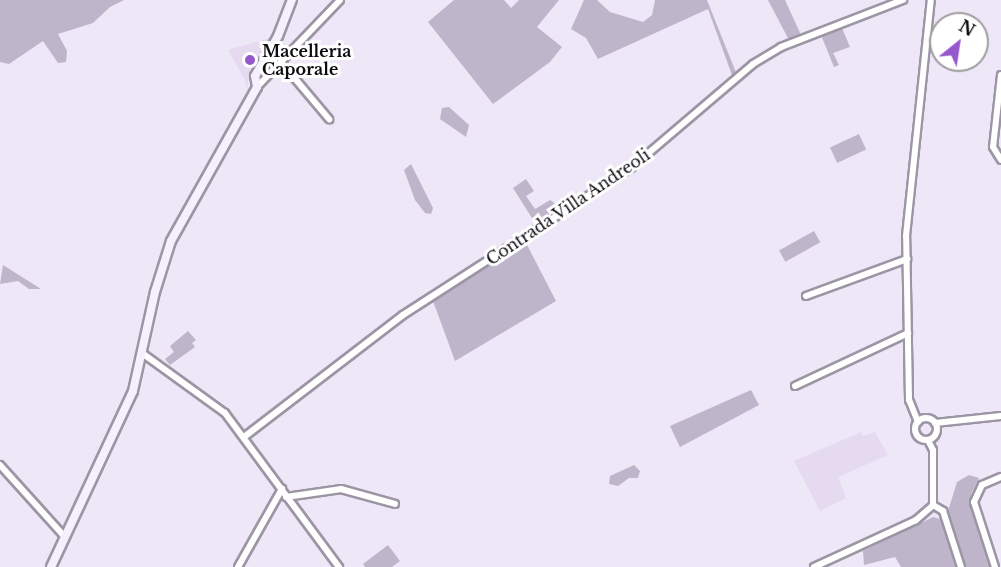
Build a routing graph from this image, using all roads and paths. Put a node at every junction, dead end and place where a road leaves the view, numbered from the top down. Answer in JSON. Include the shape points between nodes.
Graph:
{"nodes":[{"id":1,"x":292,"y":0,"type":"edge"},
{"id":2,"x":340,"y":0,"type":"edge"},
{"id":3,"x":903,"y":0,"type":"edge"},
{"id":4,"x":931,"y":0,"type":"edge"},
{"id":5,"x":281,"y":62,"type":"junction"},
{"id":6,"x":1001,"y":75,"type":"edge"},
{"id":7,"x":257,"y":87,"type":"junction"},
{"id":8,"x":329,"y":119,"type":"dead end"},
{"id":9,"x":1001,"y":160,"type":"edge"},
{"id":10,"x":906,"y":259,"type":"junction"},
{"id":11,"x":806,"y":296,"type":"dead end"},
{"id":12,"x":908,"y":333,"type":"junction"},
{"id":13,"x":142,"y":353,"type":"junction"},
{"id":14,"x":795,"y":386,"type":"dead end"},
{"id":15,"x":1001,"y":416,"type":"edge"},
{"id":16,"x":918,"y":422,"type":"junction"},
{"id":17,"x":935,"y":423,"type":"junction"},
{"id":18,"x":244,"y":437,"type":"junction"},
{"id":19,"x":928,"y":440,"type":"junction"},
{"id":20,"x":0,"y":465,"type":"edge"},
{"id":21,"x":1001,"y":477,"type":"edge"},
{"id":22,"x":282,"y":489,"type":"junction"},
{"id":23,"x":286,"y":497,"type":"junction"},
{"id":24,"x":394,"y":504,"type":"dead end"},
{"id":25,"x":933,"y":505,"type":"junction"},
{"id":26,"x":64,"y":536,"type":"junction"},
{"id":27,"x":51,"y":567,"type":"edge"},
{"id":28,"x":238,"y":567,"type":"edge"},
{"id":29,"x":339,"y":567,"type":"edge"},
{"id":30,"x":814,"y":567,"type":"edge"},
{"id":31,"x":961,"y":567,"type":"edge"},
{"id":32,"x":995,"y":567,"type":"edge"}],
"edges":[{"from":1,"to":7,"type":"main road","via":[[278,36],[255,76]]},
{"from":2,"to":5,"type":"street"},
{"from":3,"to":18,"type":"street","name":"Contrada Villa Andreoli","via":[[781,46],[753,64],[631,168],[403,315]]},
{"from":4,"to":10,"type":"street"},
{"from":5,"to":7,"type":"street"},
{"from":5,"to":8,"type":"street"},
{"from":6,"to":9,"type":"street","via":[[993,147]]},
{"from":7,"to":13,"type":"main road","via":[[171,241]]},
{"from":10,"to":11,"type":"street"},
{"from":10,"to":12,"type":"street"},
{"from":12,"to":14,"type":"street"},
{"from":12,"to":16,"type":"street","via":[[909,400]]},
{"from":13,"to":18,"type":"street","via":[[225,413]]},
{"from":13,"to":26,"type":"main road","via":[[133,391]]},
{"from":15,"to":17,"type":"street"},
{"from":16,"to":17,"type":"street","via":[[928,419]]},
{"from":16,"to":19,"type":"street","via":[[916,434]]},
{"from":17,"to":19,"type":"street","via":[[936,435]]},
{"from":18,"to":22,"type":"street"},
{"from":19,"to":25,"type":"street","via":[[933,450]]},
{"from":20,"to":26,"type":"street"},
{"from":21,"to":32,"type":"street","via":[[982,485],[974,502]]},
{"from":22,"to":23,"type":"street"},
{"from":22,"to":28,"type":"street"},
{"from":23,"to":24,"type":"street","via":[[341,489]]},
{"from":23,"to":29,"type":"street"},
{"from":25,"to":30,"type":"street","via":[[916,520]]},
{"from":25,"to":31,"type":"street","via":[[943,511]]},
{"from":26,"to":27,"type":"main road"}]}
